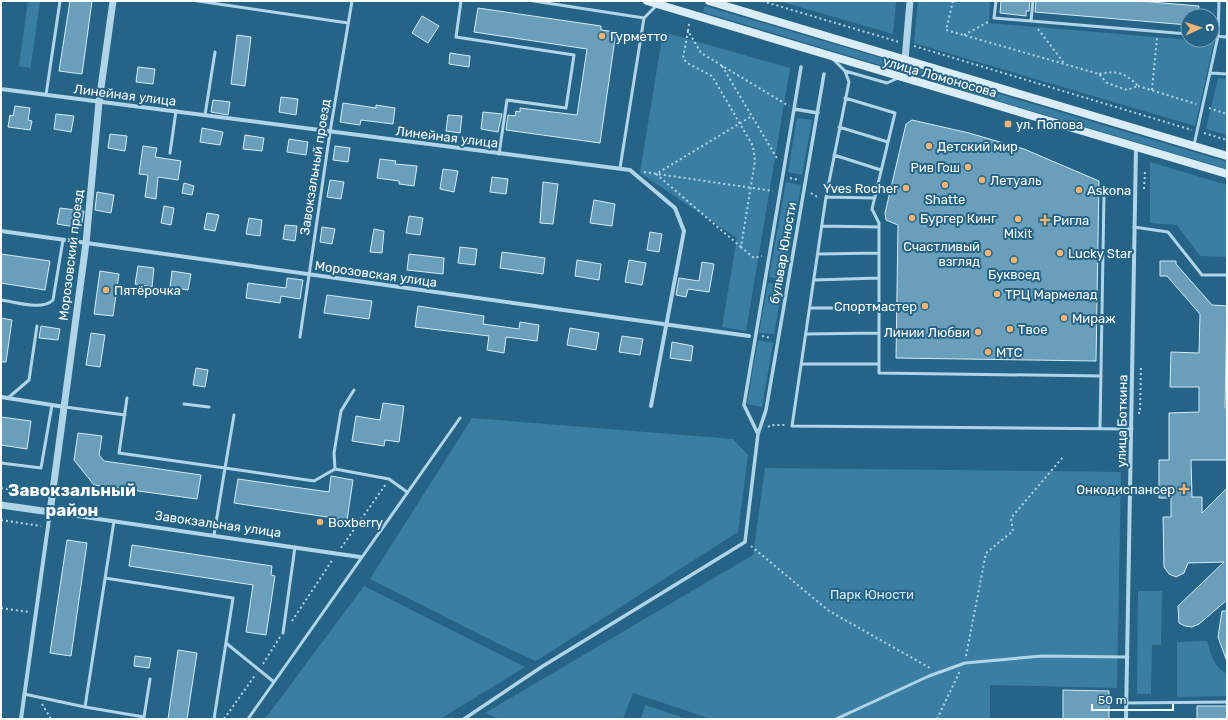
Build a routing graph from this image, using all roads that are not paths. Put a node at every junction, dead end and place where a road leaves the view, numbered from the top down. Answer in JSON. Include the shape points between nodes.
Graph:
{"nodes":[{"id":1,"x":60,"y":1,"type":"edge"},
{"id":2,"x":113,"y":1,"type":"edge"},
{"id":3,"x":198,"y":1,"type":"edge"},
{"id":4,"x":352,"y":1,"type":"edge"},
{"id":5,"x":461,"y":1,"type":"edge"},
{"id":6,"x":534,"y":1,"type":"edge"},
{"id":7,"x":709,"y":1,"type":"edge"},
{"id":8,"x":910,"y":1,"type":"edge"},
{"id":9,"x":996,"y":1,"type":"edge"},
{"id":10,"x":1033,"y":1,"type":"edge"},
{"id":11,"x":651,"y":2,"type":"edge"},
{"id":12,"x":668,"y":4,"type":"edge"},
{"id":13,"x":644,"y":18,"type":"junction"},
{"id":14,"x":1031,"y":21,"type":"junction"},
{"id":15,"x":348,"y":23,"type":"junction"},
{"id":16,"x":1180,"y":33,"type":"edge"},
{"id":17,"x":1216,"y":48,"type":"edge"},
{"id":18,"x":215,"y":52,"type":"dead end"},
{"id":19,"x":830,"y":57,"type":"junction"},
{"id":20,"x":905,"y":60,"type":"junction"},
{"id":21,"x":801,"y":67,"type":"dead end"},
{"id":22,"x":845,"y":71,"type":"junction"},
{"id":23,"x":1211,"y":73,"type":"junction"},
{"id":24,"x":824,"y":74,"type":"dead end"},
{"id":25,"x":1227,"y":74,"type":"edge"},
{"id":26,"x":901,"y":77,"type":"junction"},
{"id":27,"x":1,"y":89,"type":"edge"},
{"id":28,"x":46,"y":95,"type":"junction"},
{"id":29,"x":845,"y":98,"type":"junction"},
{"id":30,"x":99,"y":102,"type":"junction"},
{"id":31,"x":794,"y":109,"type":"junction"},
{"id":32,"x":176,"y":111,"type":"junction"},
{"id":33,"x":818,"y":113,"type":"junction"},
{"id":34,"x":205,"y":115,"type":"junction"},
{"id":35,"x":839,"y":127,"type":"junction"},
{"id":36,"x":330,"y":132,"type":"junction"},
{"id":37,"x":888,"y":142,"type":"junction"},
{"id":38,"x":1194,"y":146,"type":"junction"},
{"id":39,"x":1136,"y":147,"type":"junction"},
{"id":40,"x":170,"y":153,"type":"dead end"},
{"id":41,"x":500,"y":154,"type":"junction"},
{"id":42,"x":834,"y":155,"type":"junction"},
{"id":43,"x":1227,"y":156,"type":"edge"},
{"id":44,"x":620,"y":168,"type":"junction"},
{"id":45,"x":881,"y":170,"type":"junction"},
{"id":46,"x":1227,"y":174,"type":"edge"},
{"id":47,"x":1104,"y":194,"type":"dead end"},
{"id":48,"x":826,"y":196,"type":"junction"},
{"id":49,"x":875,"y":198,"type":"junction"},
{"id":50,"x":822,"y":226,"type":"junction"},
{"id":51,"x":879,"y":227,"type":"junction"},
{"id":52,"x":1134,"y":227,"type":"junction"},
{"id":53,"x":1,"y":231,"type":"edge"},
{"id":54,"x":63,"y":240,"type":"junction"},
{"id":55,"x":86,"y":243,"type":"junction"},
{"id":56,"x":879,"y":253,"type":"junction"},
{"id":57,"x":818,"y":254,"type":"junction"},
{"id":58,"x":308,"y":274,"type":"junction"},
{"id":59,"x":1227,"y":275,"type":"edge"},
{"id":60,"x":879,"y":278,"type":"junction"},
{"id":61,"x":814,"y":280,"type":"junction"},
{"id":62,"x":1,"y":300,"type":"edge"},
{"id":63,"x":810,"y":308,"type":"junction"},
{"id":64,"x":879,"y":308,"type":"junction"},
{"id":65,"x":667,"y":324,"type":"junction"},
{"id":66,"x":37,"y":326,"type":"dead end"},
{"id":67,"x":879,"y":333,"type":"junction"},
{"id":68,"x":806,"y":334,"type":"junction"},
{"id":69,"x":749,"y":336,"type":"dead end"},
{"id":70,"x":300,"y":337,"type":"dead end"},
{"id":71,"x":801,"y":364,"type":"junction"},
{"id":72,"x":879,"y":364,"type":"junction"},
{"id":73,"x":1101,"y":376,"type":"junction"},
{"id":74,"x":354,"y":390,"type":"dead end"},
{"id":75,"x":1,"y":397,"type":"edge"},
{"id":76,"x":8,"y":398,"type":"junction"},
{"id":77,"x":127,"y":398,"type":"dead end"},
{"id":78,"x":184,"y":404,"type":"dead end"},
{"id":79,"x":52,"y":405,"type":"junction"},
{"id":80,"x":651,"y":406,"type":"dead end"},
{"id":81,"x":65,"y":407,"type":"junction"},
{"id":82,"x":209,"y":407,"type":"dead end"},
{"id":83,"x":234,"y":414,"type":"dead end"},
{"id":84,"x":125,"y":415,"type":"junction"},
{"id":85,"x":460,"y":418,"type":"dead end"},
{"id":86,"x":1100,"y":428,"type":"junction"},
{"id":87,"x":1132,"y":430,"type":"junction"},
{"id":88,"x":758,"y":434,"type":"junction"},
{"id":89,"x":1,"y":462,"type":"edge"},
{"id":90,"x":225,"y":468,"type":"junction"},
{"id":91,"x":335,"y":470,"type":"junction"},
{"id":92,"x":407,"y":492,"type":"junction"},
{"id":93,"x":1,"y":506,"type":"edge"},
{"id":94,"x":50,"y":512,"type":"junction"},
{"id":95,"x":114,"y":521,"type":"junction"},
{"id":96,"x":214,"y":535,"type":"junction"},
{"id":97,"x":295,"y":547,"type":"junction"},
{"id":98,"x":360,"y":557,"type":"junction"},
{"id":99,"x":105,"y":578,"type":"junction"},
{"id":100,"x":283,"y":633,"type":"road end"},
{"id":101,"x":226,"y":643,"type":"junction"},
{"id":102,"x":1128,"y":657,"type":"junction"},
{"id":103,"x":150,"y":679,"type":"dead end"},
{"id":104,"x":274,"y":682,"type":"junction"},
{"id":105,"x":24,"y":694,"type":"junction"},
{"id":106,"x":1227,"y":702,"type":"edge"},
{"id":107,"x":1127,"y":704,"type":"junction"},
{"id":108,"x":84,"y":707,"type":"junction"},
{"id":109,"x":21,"y":719,"type":"edge"},
{"id":110,"x":214,"y":719,"type":"edge"},
{"id":111,"x":248,"y":719,"type":"edge"},
{"id":112,"x":464,"y":719,"type":"edge"},
{"id":113,"x":836,"y":719,"type":"edge"},
{"id":114,"x":1126,"y":719,"type":"edge"}],
"edges":[{"from":1,"to":28,"type":"lane"},
{"from":2,"to":30,"type":"street","name":"Морозовский проезд"},
{"from":3,"to":15,"type":"lane"},
{"from":4,"to":15,"type":"lane","name":"Завокзальный проезд"},
{"from":5,"to":41,"type":"lane","via":[[456,37],[574,55],[566,108],[507,100]]},
{"from":6,"to":13,"type":"lane"},
{"from":7,"to":20,"type":"main road","name":"улица Ломоносова"},
{"from":8,"to":20,"type":"street"},
{"from":9,"to":14,"type":"lane","via":[[994,18]]},
{"from":10,"to":14,"type":"lane"},
{"from":11,"to":12,"type":"main road","name":"улица Ломоносова"},
{"from":11,"to":13,"type":"lane"},
{"from":12,"to":19,"type":"main road","name":"улица Ломоносова","via":[[692,14]]},
{"from":13,"to":44,"type":"lane"},
{"from":14,"to":16,"type":"lane"},
{"from":15,"to":36,"type":"lane","name":"Завокзальный проезд"},
{"from":17,"to":23,"type":"lane"},
{"from":18,"to":34,"type":"lane"},
{"from":19,"to":22,"type":"lane"},
{"from":19,"to":26,"type":"main road","name":"улица Ломоносова"},
{"from":20,"to":38,"type":"main road","name":"улица Ломоносова"},
{"from":21,"to":31,"type":"street"},
{"from":22,"to":26,"type":"lane","via":[[887,83]]},
{"from":22,"to":29,"type":"lane","via":[[849,82]]},
{"from":23,"to":25,"type":"lane"},
{"from":23,"to":38,"type":"lane"},
{"from":24,"to":33,"type":"street","name":"бульвар Юности"},
{"from":26,"to":39,"type":"main road","name":"улица Ломоносова"},
{"from":27,"to":28,"type":"street","name":"Линейная улица"},
{"from":28,"to":30,"type":"street","name":"Линейная улица"},
{"from":29,"to":35,"type":"lane"},
{"from":29,"to":37,"type":"lane","via":[[895,112]]},
{"from":30,"to":32,"type":"street","name":"Линейная улица"},
{"from":30,"to":55,"type":"street","name":"Морозовский проезд"},
{"from":31,"to":33,"type":"street"},
{"from":31,"to":88,"type":"street","via":[[744,405]]},
{"from":32,"to":34,"type":"street","name":"Линейная улица"},
{"from":32,"to":40,"type":"lane"},
{"from":33,"to":88,"type":"street","name":"бульвар Юности","via":[[766,410]]},
{"from":34,"to":36,"type":"street","name":"Линейная улица"},
{"from":35,"to":37,"type":"lane"},
{"from":35,"to":42,"type":"lane"},
{"from":36,"to":41,"type":"street","name":"Линейная улица"},
{"from":36,"to":58,"type":"lane","name":"Завокзальный проезд"},
{"from":37,"to":45,"type":"lane"},
{"from":38,"to":43,"type":"main road","name":"улица Ломоносова"},
{"from":39,"to":46,"type":"main road","name":"улица Ломоносова"},
{"from":39,"to":52,"type":"street","name":"улица Боткина"},
{"from":41,"to":44,"type":"street","name":"Линейная улица"},
{"from":42,"to":45,"type":"lane"},
{"from":42,"to":48,"type":"lane"},
{"from":44,"to":65,"type":"street","name":"Линейная улица","via":[[630,170],[675,208],[684,231]]},
{"from":45,"to":49,"type":"lane"},
{"from":47,"to":73,"type":"lane"},
{"from":48,"to":49,"type":"lane"},
{"from":48,"to":50,"type":"lane"},
{"from":49,"to":51,"type":"lane","via":[[872,209]]},
{"from":50,"to":51,"type":"lane"},
{"from":50,"to":57,"type":"lane"},
{"from":51,"to":56,"type":"lane"},
{"from":52,"to":59,"type":"lane","via":[[1168,232],[1202,275]]},
{"from":52,"to":87,"type":"street","name":"улица Боткина"},
{"from":53,"to":54,"type":"street","name":"Морозовская улица"},
{"from":54,"to":55,"type":"street","name":"Морозовская улица"},
{"from":54,"to":62,"type":"lane","via":[[53,300],[49,304],[42,306]]},
{"from":55,"to":58,"type":"street","name":"Морозовская улица"},
{"from":55,"to":81,"type":"street","name":"Морозовский проезд"},
{"from":56,"to":57,"type":"lane"},
{"from":56,"to":60,"type":"lane"},
{"from":57,"to":61,"type":"lane"},
{"from":58,"to":65,"type":"street","name":"Морозовская улица"},
{"from":58,"to":70,"type":"lane","name":"Завокзальный проезд"},
{"from":60,"to":61,"type":"lane"},
{"from":60,"to":64,"type":"lane"},
{"from":61,"to":63,"type":"lane"},
{"from":63,"to":64,"type":"lane"},
{"from":63,"to":68,"type":"lane"},
{"from":64,"to":67,"type":"lane"},
{"from":65,"to":69,"type":"street","name":"Морозовская улица"},
{"from":65,"to":80,"type":"street","name":"Линейная улица"},
{"from":66,"to":76,"type":"lane","via":[[29,380]]},
{"from":67,"to":68,"type":"lane"},
{"from":67,"to":72,"type":"lane"},
{"from":68,"to":71,"type":"lane"},
{"from":71,"to":72,"type":"lane"},
{"from":71,"to":86,"type":"lane","via":[[792,426]]},
{"from":72,"to":73,"type":"lane","via":[[879,373]]},
{"from":73,"to":86,"type":"lane"},
{"from":74,"to":91,"type":"lane","via":[[341,411],[334,453]]},
{"from":75,"to":76,"type":"street"},
{"from":76,"to":79,"type":"street"},
{"from":77,"to":84,"type":"lane"},
{"from":78,"to":82,"type":"lane"},
{"from":79,"to":81,"type":"street"},
{"from":79,"to":89,"type":"lane","via":[[41,468]]},
{"from":81,"to":84,"type":"lane"},
{"from":81,"to":94,"type":"street","name":"Морозовский проезд"},
{"from":83,"to":90,"type":"lane"},
{"from":84,"to":90,"type":"lane","via":[[119,453]]},
{"from":85,"to":92,"type":"lane"},
{"from":86,"to":87,"type":"lane"},
{"from":87,"to":102,"type":"street","name":"улица Боткина"},
{"from":88,"to":112,"type":"street","name":"бульвар Юности","via":[[745,542],[543,666]]},
{"from":90,"to":91,"type":"lane","via":[[314,481]]},
{"from":90,"to":96,"type":"lane"},
{"from":91,"to":92,"type":"lane","via":[[389,479]]},
{"from":92,"to":98,"type":"lane"},
{"from":93,"to":94,"type":"street","name":"Завокзальная улица"},
{"from":94,"to":95,"type":"street","name":"Завокзальная улица"},
{"from":94,"to":105,"type":"street"},
{"from":95,"to":96,"type":"street","name":"Завокзальная улица"},
{"from":95,"to":99,"type":"lane"},
{"from":96,"to":97,"type":"street","name":"Завокзальная улица"},
{"from":97,"to":98,"type":"street","name":"Завокзальная улица"},
{"from":97,"to":100,"type":"lane"},
{"from":98,"to":104,"type":"lane"},
{"from":99,"to":101,"type":"lane","via":[[234,598]]},
{"from":99,"to":108,"type":"lane"},
{"from":101,"to":104,"type":"lane"},
{"from":101,"to":110,"type":"lane"},
{"from":102,"to":107,"type":"street","name":"улица Боткина"},
{"from":102,"to":113,"type":"lane","via":[[1042,656],[964,662]]},
{"from":103,"to":108,"type":"lane","via":[[144,717]]},
{"from":104,"to":111,"type":"lane"},
{"from":105,"to":108,"type":"lane"},
{"from":105,"to":109,"type":"street"},
{"from":106,"to":107,"type":"lane"},
{"from":107,"to":114,"type":"street","name":"улица Боткина"}]}
